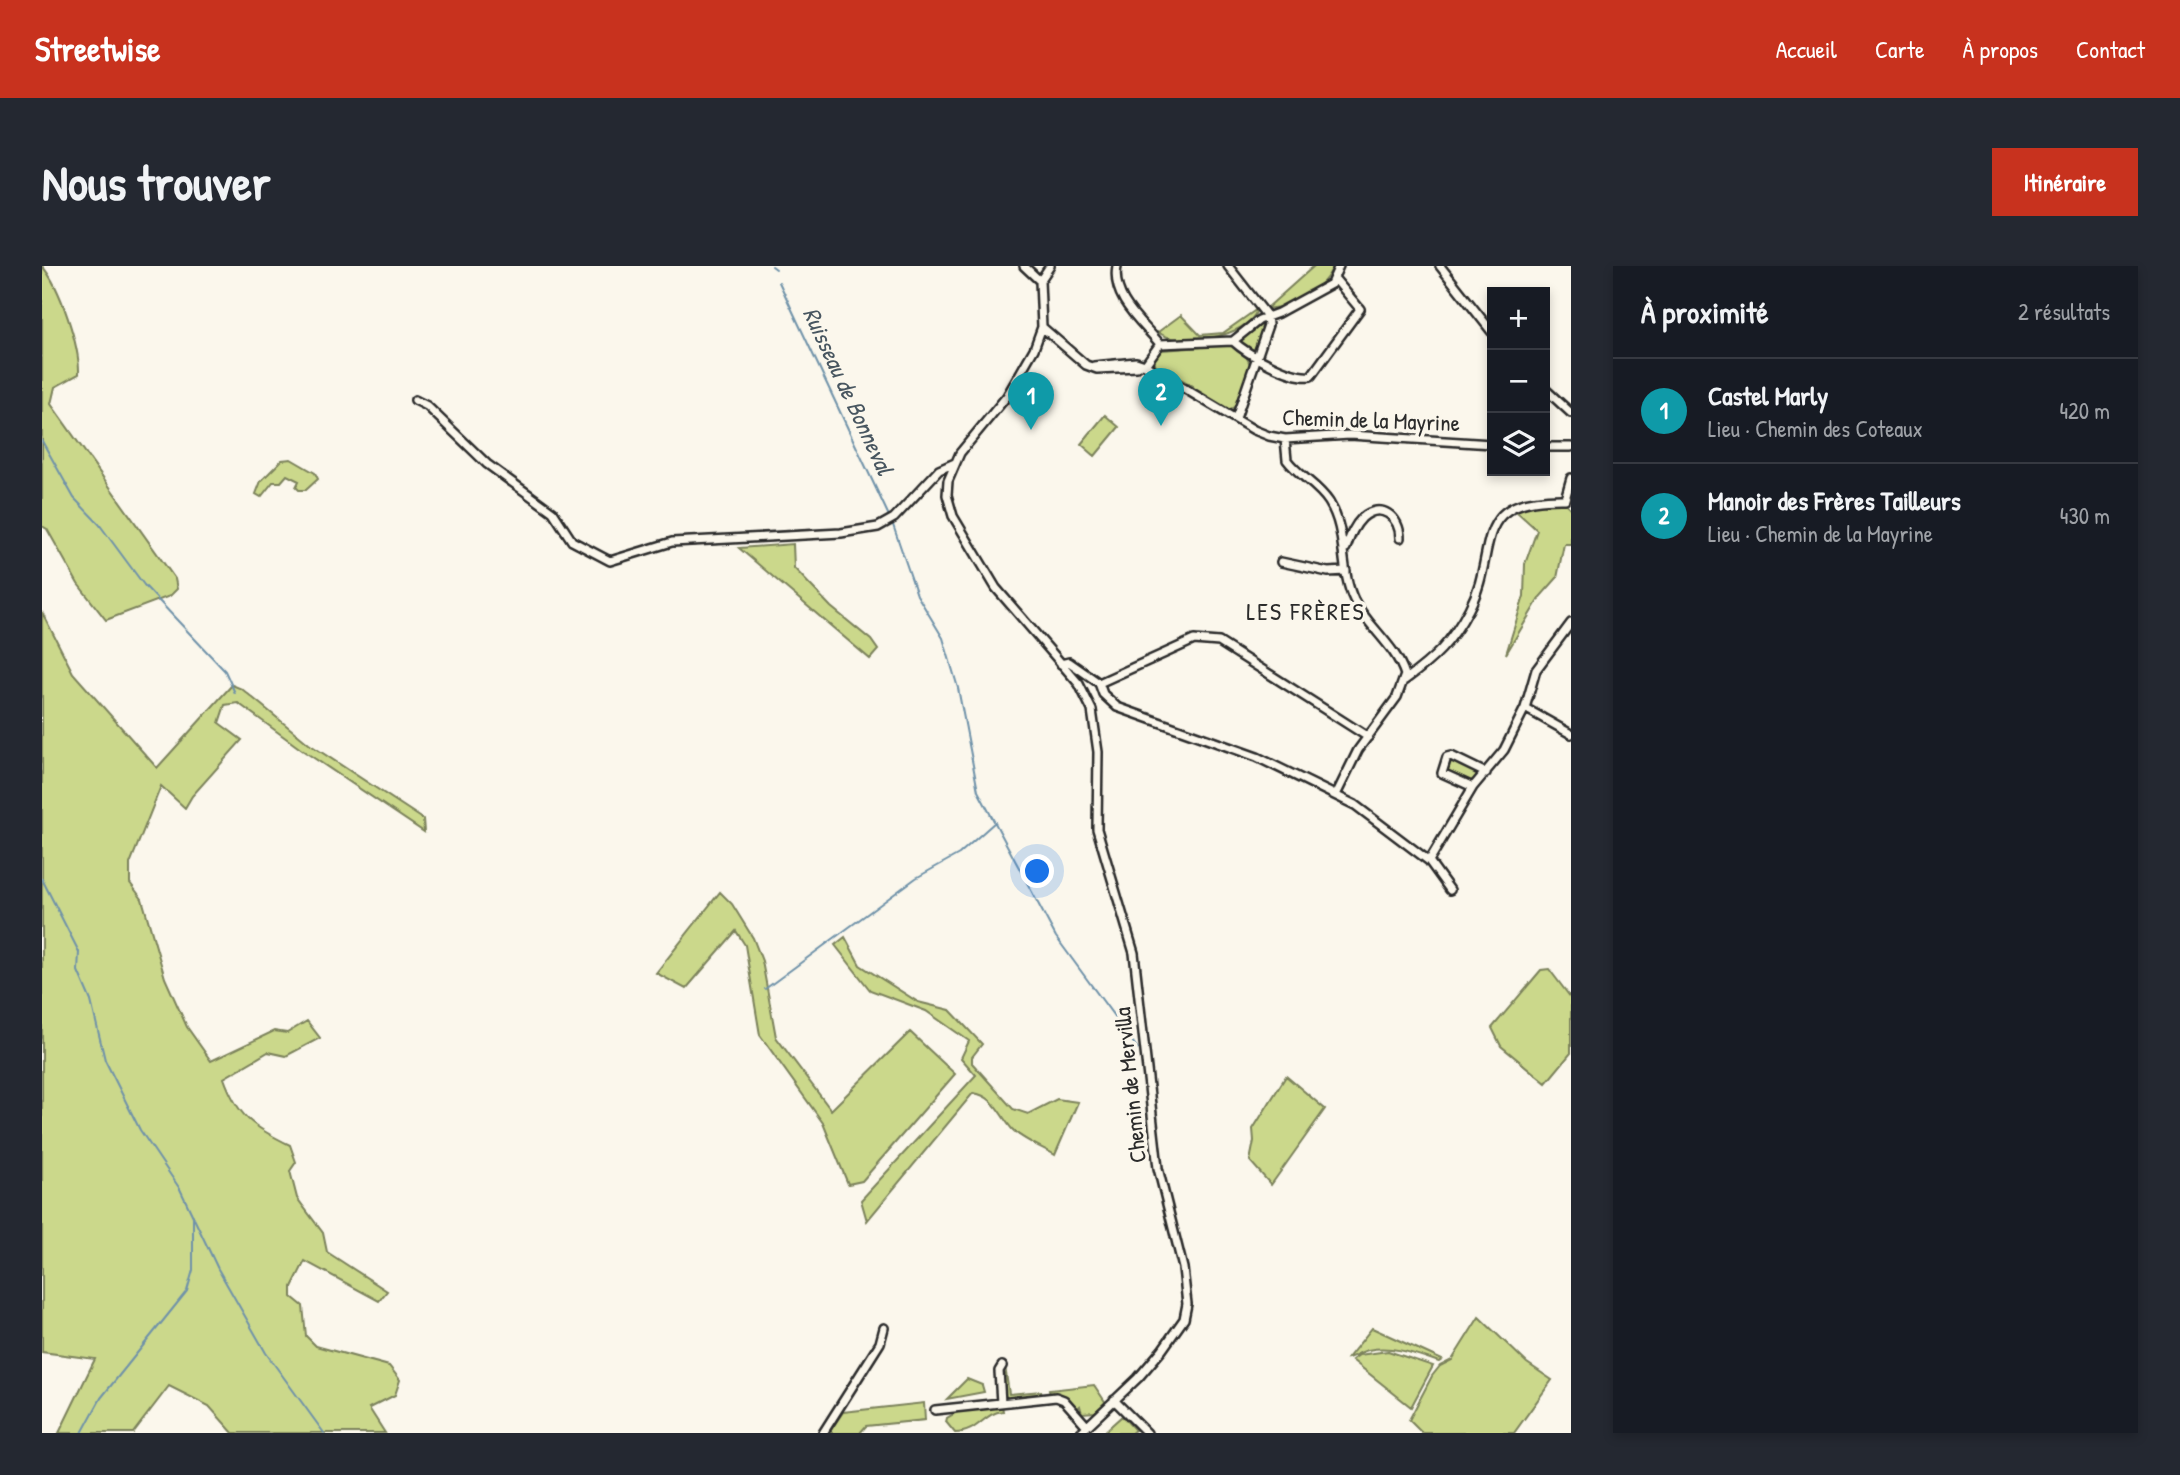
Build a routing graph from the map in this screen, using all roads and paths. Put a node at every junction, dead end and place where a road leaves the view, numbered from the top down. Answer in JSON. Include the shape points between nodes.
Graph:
{"nodes":[{"id":1,"x":1024,"y":266,"type":"edge"},
{"id":2,"x":1050,"y":266,"type":"edge"},
{"id":3,"x":1117,"y":266,"type":"edge"},
{"id":4,"x":1228,"y":266,"type":"edge"},
{"id":5,"x":1339,"y":266,"type":"edge"},
{"id":6,"x":1440,"y":266,"type":"edge"},
{"id":7,"x":1335,"y":279,"type":"junction"},
{"id":8,"x":1040,"y":281,"type":"junction"},
{"id":9,"x":1267,"y":316,"type":"junction"},
{"id":10,"x":1487,"y":326,"type":"edge"},
{"id":11,"x":1042,"y":327,"type":"junction"},
{"id":12,"x":1233,"y":341,"type":"junction"},
{"id":13,"x":1160,"y":344,"type":"junction"},
{"id":14,"x":1257,"y":358,"type":"junction"},
{"id":15,"x":1143,"y":364,"type":"junction"},
{"id":16,"x":1550,"y":394,"type":"edge"},
{"id":17,"x":415,"y":400,"type":"dead end"},
{"id":18,"x":1571,"y":413,"type":"edge"},
{"id":19,"x":1236,"y":418,"type":"junction"},
{"id":20,"x":1285,"y":439,"type":"junction"},
{"id":21,"x":1487,"y":444,"type":"edge"},
{"id":22,"x":1550,"y":447,"type":"edge"},
{"id":23,"x":1571,"y":447,"type":"edge"},
{"id":24,"x":955,"y":463,"type":"junction"},
{"id":25,"x":1571,"y":478,"type":"edge"},
{"id":26,"x":1571,"y":491,"type":"edge"},
{"id":27,"x":1568,"y":502,"type":"edge"},
{"id":28,"x":1401,"y":538,"type":"dead end"},
{"id":29,"x":1344,"y":553,"type":"junction"},
{"id":30,"x":1281,"y":562,"type":"dead end"},
{"id":31,"x":1346,"y":570,"type":"junction"},
{"id":32,"x":1571,"y":622,"type":"edge"},
{"id":33,"x":1061,"y":664,"type":"junction"},
{"id":34,"x":1405,"y":680,"type":"junction"},
{"id":35,"x":1099,"y":683,"type":"junction"},
{"id":36,"x":1525,"y":708,"type":"junction"},
{"id":37,"x":1571,"y":734,"type":"edge"},
{"id":38,"x":1368,"y":737,"type":"junction"},
{"id":39,"x":1486,"y":773,"type":"junction"},
{"id":40,"x":1473,"y":788,"type":"junction"},
{"id":41,"x":1336,"y":794,"type":"junction"},
{"id":42,"x":1429,"y":861,"type":"junction"},
{"id":43,"x":1450,"y":890,"type":"dead end"},
{"id":44,"x":884,"y":1328,"type":"dead end"},
{"id":45,"x":1002,"y":1366,"type":"dead end"},
{"id":46,"x":1114,"y":1400,"type":"junction"},
{"id":47,"x":1001,"y":1403,"type":"junction"},
{"id":48,"x":935,"y":1410,"type":"dead end"},
{"id":49,"x":1087,"y":1426,"type":"junction"},
{"id":50,"x":823,"y":1433,"type":"edge"},
{"id":51,"x":1080,"y":1433,"type":"edge"},
{"id":52,"x":1147,"y":1433,"type":"edge"}],
"edges":[{"from":1,"to":8,"type":"street"},
{"from":2,"to":8,"type":"street"},
{"from":3,"to":13,"type":"street","via":[[1118,293]]},
{"from":4,"to":9,"type":"street"},
{"from":5,"to":7,"type":"street"},
{"from":6,"to":10,"type":"street"},
{"from":7,"to":9,"type":"street"},
{"from":7,"to":14,"type":"street","via":[[1360,309],[1315,374],[1306,377]]},
{"from":8,"to":11,"type":"street"},
{"from":9,"to":12,"type":"street"},
{"from":9,"to":14,"type":"street"},
{"from":11,"to":15,"type":"street","via":[[1086,366]]},
{"from":11,"to":24,"type":"street","via":[[1019,376]]},
{"from":12,"to":13,"type":"street"},
{"from":12,"to":14,"type":"street"},
{"from":13,"to":15,"type":"street"},
{"from":14,"to":19,"type":"street"},
{"from":15,"to":19,"type":"street","name":"Chemin de la Mayrine"},
{"from":16,"to":18,"type":"street"},
{"from":17,"to":24,"type":"street","via":[[487,464],[553,512],[572,541],[610,561],[672,542],[878,527],[894,518],[939,470]]},
{"from":19,"to":20,"type":"street","name":"Chemin de la Mayrine","via":[[1254,430]]},
{"from":20,"to":21,"type":"street","name":"Chemin de la Mayrine","via":[[1350,435]]},
{"from":20,"to":29,"type":"street","via":[[1287,460],[1330,503]]},
{"from":22,"to":23,"type":"street"},
{"from":24,"to":33,"type":"street","via":[[947,488],[953,516],[996,588]]},
{"from":25,"to":27,"type":"street"},
{"from":26,"to":27,"type":"street"},
{"from":27,"to":34,"type":"street","via":[[1528,501],[1501,517],[1488,538],[1470,608],[1440,654]]},
{"from":28,"to":29,"type":"street","via":[[1396,519],[1376,510],[1352,531]]},
{"from":29,"to":31,"type":"street"},
{"from":30,"to":31,"type":"street","via":[[1328,572]]},
{"from":31,"to":34,"type":"street","via":[[1355,601],[1401,663]]},
{"from":32,"to":36,"type":"street","via":[[1536,670]]},
{"from":33,"to":35,"type":"street","via":[[1069,662]]},
{"from":33,"to":46,"type":"street","name":"Chemin de Mervilla","via":[[1085,695],[1097,737],[1097,829],[1136,963],[1158,1168],[1183,1268],[1187,1304],[1175,1333]]},
{"from":34,"to":38,"type":"street"},
{"from":35,"to":38,"type":"street","via":[[1194,640],[1219,642]]},
{"from":35,"to":41,"type":"street","via":[[1117,707],[1220,742]]},
{"from":36,"to":37,"type":"street"},
{"from":36,"to":39,"type":"street","via":[[1504,750]]},
{"from":38,"to":41,"type":"street"},
{"from":39,"to":40,"type":"street"},
{"from":39,"to":40,"type":"street","via":[[1447,757],[1442,773]]},
{"from":40,"to":42,"type":"street"},
{"from":41,"to":42,"type":"street"},
{"from":42,"to":43,"type":"street"},
{"from":44,"to":50,"type":"street","via":[[880,1343]]},
{"from":45,"to":47,"type":"street"},
{"from":46,"to":49,"type":"street","name":"Chemin de Mervilla"},
{"from":46,"to":52,"type":"street"},
{"from":47,"to":48,"type":"street"},
{"from":47,"to":49,"type":"street","via":[[1056,1397]]},
{"from":49,"to":51,"type":"street","name":"Chemin de Mervilla"}]}
